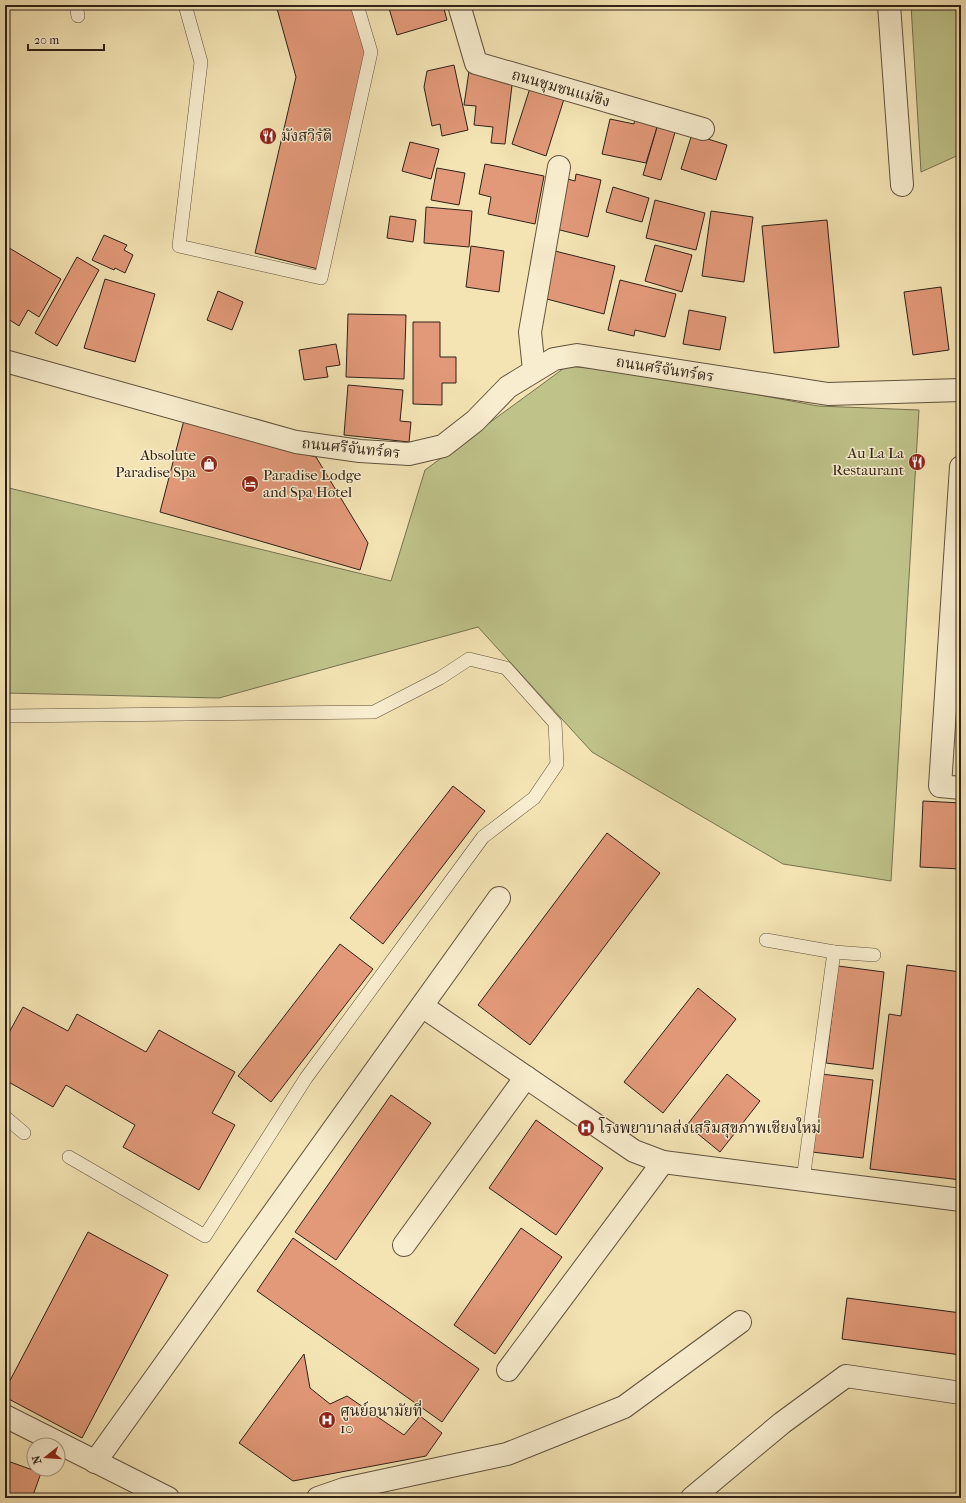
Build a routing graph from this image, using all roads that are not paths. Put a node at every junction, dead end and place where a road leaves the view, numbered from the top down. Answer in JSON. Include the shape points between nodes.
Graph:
{"nodes":[{"id":1,"x":186,"y":5,"type":"edge"},
{"id":2,"x":357,"y":5,"type":"edge"},
{"id":3,"x":459,"y":5,"type":"edge"},
{"id":4,"x":889,"y":5,"type":"edge"},
{"id":5,"x":703,"y":129,"type":"dead end"},
{"id":6,"x":559,"y":167,"type":"dead end"},
{"id":7,"x":902,"y":185,"type":"dead end"},
{"id":8,"x":5,"y":360,"type":"edge"},
{"id":9,"x":534,"y":370,"type":"junction"},
{"id":10,"x":961,"y":390,"type":"edge"},
{"id":11,"x":961,"y":467,"type":"edge"},
{"id":12,"x":5,"y":716,"type":"edge"},
{"id":13,"x":961,"y":788,"type":"edge"},
{"id":14,"x":499,"y":898,"type":"dead end"},
{"id":15,"x":766,"y":940,"type":"dead end"},
{"id":16,"x":834,"y":952,"type":"junction"},
{"id":17,"x":874,"y":955,"type":"dead end"},
{"id":18,"x":422,"y":1006,"type":"junction"},
{"id":19,"x":526,"y":1077,"type":"junction"},
{"id":20,"x":5,"y":1117,"type":"edge"},
{"id":21,"x":24,"y":1133,"type":"dead end"},
{"id":22,"x":69,"y":1157,"type":"dead end"},
{"id":23,"x":663,"y":1162,"type":"junction"},
{"id":24,"x":803,"y":1180,"type":"junction"},
{"id":25,"x":961,"y":1200,"type":"edge"},
{"id":26,"x":404,"y":1244,"type":"dead end"},
{"id":27,"x":740,"y":1322,"type":"dead end"},
{"id":28,"x":508,"y":1370,"type":"dead end"},
{"id":29,"x":961,"y":1393,"type":"edge"},
{"id":30,"x":5,"y":1416,"type":"edge"},
{"id":31,"x":95,"y":1462,"type":"junction"},
{"id":32,"x":168,"y":1498,"type":"edge"},
{"id":33,"x":318,"y":1498,"type":"edge"},
{"id":34,"x":692,"y":1498,"type":"edge"}],
"edges":[{"from":1,"to":2,"type":"lane","via":[[201,62],[179,246],[322,278],[371,52]]},
{"from":3,"to":5,"type":"street","name":"ถนนชุมชนแม่ขิง","via":[[476,63]]},
{"from":4,"to":7,"type":"street"},
{"from":6,"to":9,"type":"street","via":[[530,332]]},
{"from":8,"to":9,"type":"street","name":"ถนนศรีจันทร์ดร","via":[[296,442],[360,451],[409,454],[443,446],[475,421],[508,387]]},
{"from":9,"to":10,"type":"street","name":"ถนนศรีจันทร์ดร","via":[[554,359],[577,355],[828,394]]},
{"from":11,"to":13,"type":"street","via":[[940,786]]},
{"from":12,"to":22,"type":"lane","via":[[374,712],[440,678],[469,659],[506,668],[555,723],[557,764],[534,798],[483,837],[306,1078],[205,1236]]},
{"from":14,"to":18,"type":"street"},
{"from":15,"to":16,"type":"lane"},
{"from":16,"to":17,"type":"lane"},
{"from":16,"to":24,"type":"lane"},
{"from":18,"to":19,"type":"street"},
{"from":18,"to":31,"type":"street"},
{"from":19,"to":23,"type":"street","via":[[634,1151]]},
{"from":19,"to":26,"type":"street"},
{"from":20,"to":21,"type":"lane"},
{"from":23,"to":24,"type":"street"},
{"from":23,"to":28,"type":"street"},
{"from":24,"to":25,"type":"street"},
{"from":27,"to":33,"type":"street","via":[[624,1407],[507,1454],[344,1489]]},
{"from":29,"to":34,"type":"street","via":[[846,1376],[782,1423]]},
{"from":30,"to":31,"type":"street"},
{"from":31,"to":32,"type":"street"}]}
